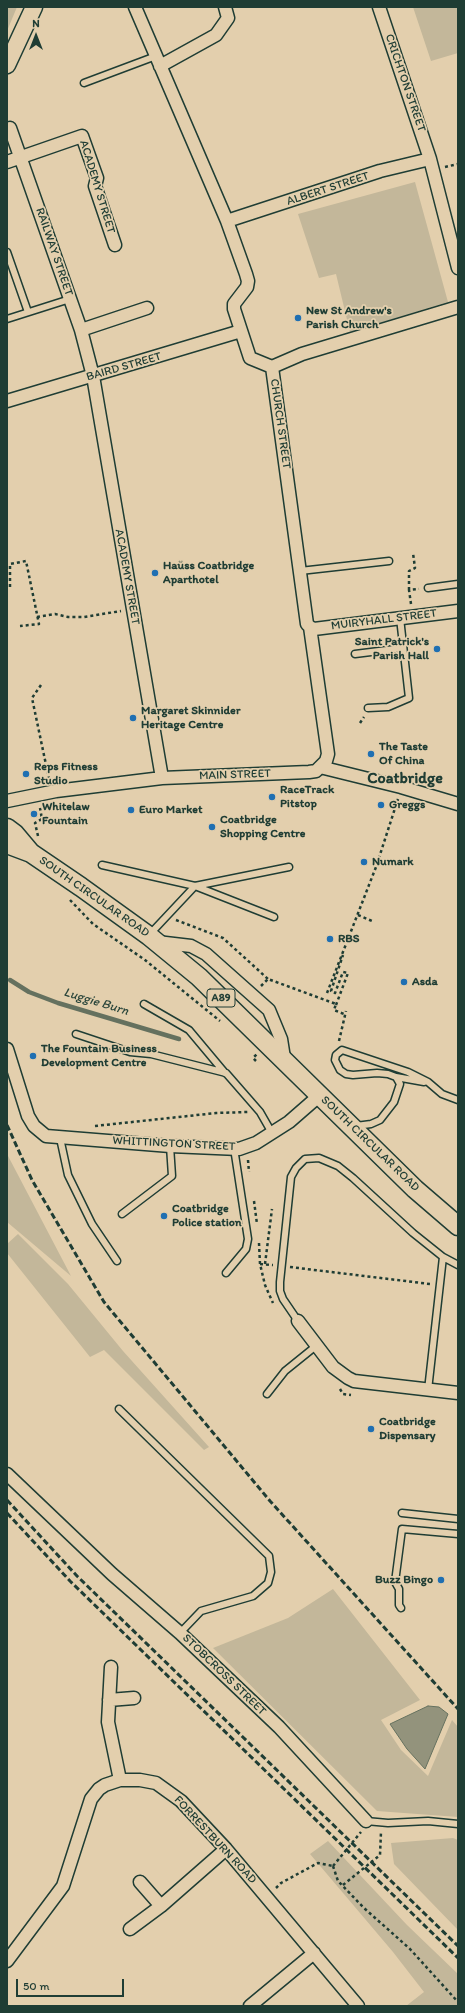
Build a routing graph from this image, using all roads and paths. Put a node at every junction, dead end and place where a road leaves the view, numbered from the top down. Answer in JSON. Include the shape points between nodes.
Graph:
{"nodes":[{"id":1,"x":34,"y":7,"type":"edge"},
{"id":2,"x":136,"y":7,"type":"edge"},
{"id":3,"x":225,"y":7,"type":"edge"},
{"id":4,"x":380,"y":7,"type":"edge"},
{"id":5,"x":158,"y":61,"type":"junction"},
{"id":6,"x":7,"y":65,"type":"edge"},
{"id":7,"x":84,"y":83,"type":"dead end"},
{"id":8,"x":10,"y":128,"type":"dead end"},
{"id":9,"x":21,"y":157,"type":"junction"},
{"id":10,"x":430,"y":159,"type":"junction"},
{"id":11,"x":7,"y":162,"type":"edge"},
{"id":12,"x":227,"y":221,"type":"junction"},
{"id":13,"x":115,"y":245,"type":"dead end"},
{"id":14,"x":456,"y":245,"type":"edge"},
{"id":15,"x":7,"y":252,"type":"edge"},
{"id":16,"x":458,"y":268,"type":"edge"},
{"id":17,"x":70,"y":299,"type":"junction"},
{"id":18,"x":458,"y":307,"type":"edge"},
{"id":19,"x":148,"y":308,"type":"dead end"},
{"id":20,"x":28,"y":312,"type":"junction"},
{"id":21,"x":7,"y":319,"type":"edge"},
{"id":22,"x":81,"y":330,"type":"junction"},
{"id":23,"x":241,"y":331,"type":"junction"},
{"id":24,"x":272,"y":367,"type":"junction"},
{"id":25,"x":93,"y":376,"type":"junction"},
{"id":26,"x":7,"y":402,"type":"edge"},
{"id":27,"x":413,"y":553,"type":"dead end"},
{"id":28,"x":389,"y":561,"type":"dead end"},
{"id":29,"x":300,"y":571,"type":"junction"},
{"id":30,"x":458,"y":584,"type":"edge"},
{"id":31,"x":10,"y":587,"type":"dead end"},
{"id":32,"x":428,"y":588,"type":"joint"},
{"id":33,"x":409,"y":590,"type":"junction"},
{"id":34,"x":409,"y":594,"type":"dead end"},
{"id":35,"x":132,"y":609,"type":"junction"},
{"id":36,"x":458,"y":611,"type":"edge"},
{"id":37,"x":37,"y":617,"type":"junction"},
{"id":38,"x":400,"y":618,"type":"junction"},
{"id":39,"x":20,"y":626,"type":"dead end"},
{"id":40,"x":310,"y":627,"type":"junction"},
{"id":41,"x":403,"y":648,"type":"junction"},
{"id":42,"x":355,"y":654,"type":"dead end"},
{"id":43,"x":41,"y":684,"type":"dead end"},
{"id":44,"x":368,"y":708,"type":"dead end"},
{"id":45,"x":320,"y":767,"type":"junction"},
{"id":46,"x":162,"y":778,"type":"junction"},
{"id":47,"x":49,"y":779,"type":"dead end"},
{"id":48,"x":401,"y":787,"type":"junction"},
{"id":49,"x":38,"y":794,"type":"junction"},
{"id":50,"x":7,"y":801,"type":"edge"},
{"id":51,"x":458,"y":804,"type":"edge"},
{"id":52,"x":7,"y":828,"type":"edge"},
{"id":53,"x":7,"y":844,"type":"edge"},
{"id":54,"x":31,"y":853,"type":"junction"},
{"id":55,"x":102,"y":865,"type":"dead end"},
{"id":56,"x":289,"y":867,"type":"dead end"},
{"id":57,"x":195,"y":886,"type":"junction"},
{"id":58,"x":66,"y":897,"type":"dead end"},
{"id":59,"x":358,"y":915,"type":"junction"},
{"id":60,"x":166,"y":916,"type":"junction"},
{"id":61,"x":274,"y":917,"type":"dead end"},
{"id":62,"x":372,"y":921,"type":"dead end"},
{"id":63,"x":152,"y":939,"type":"junction"},
{"id":64,"x":344,"y":951,"type":"junction"},
{"id":65,"x":268,"y":980,"type":"junction"},
{"id":66,"x":327,"y":993,"type":"dead end"},
{"id":67,"x":251,"y":995,"type":"junction"},
{"id":68,"x":144,"y":1004,"type":"dead end"},
{"id":69,"x":336,"y":1005,"type":"junction"},
{"id":70,"x":346,"y":1011,"type":"dead end"},
{"id":71,"x":344,"y":1014,"type":"junction"},
{"id":72,"x":224,"y":1025,"type":"dead end"},
{"id":73,"x":76,"y":1034,"type":"dead end"},
{"id":74,"x":7,"y":1049,"type":"edge"},
{"id":75,"x":254,"y":1049,"type":"dead end"},
{"id":76,"x":342,"y":1050,"type":"junction"},
{"id":77,"x":284,"y":1058,"type":"junction"},
{"id":78,"x":371,"y":1058,"type":"junction"},
{"id":79,"x":256,"y":1061,"type":"dead end"},
{"id":80,"x":226,"y":1073,"type":"junction"},
{"id":81,"x":377,"y":1073,"type":"junction"},
{"id":82,"x":396,"y":1077,"type":"junction"},
{"id":83,"x":428,"y":1082,"type":"junction"},
{"id":84,"x":320,"y":1095,"type":"junction"},
{"id":85,"x":458,"y":1100,"type":"edge"},
{"id":86,"x":260,"y":1112,"type":"junction"},
{"id":87,"x":89,"y":1126,"type":"dead end"},
{"id":88,"x":352,"y":1126,"type":"junction"},
{"id":89,"x":272,"y":1133,"type":"junction"},
{"id":90,"x":60,"y":1138,"type":"junction"},
{"id":91,"x":170,"y":1146,"type":"junction"},
{"id":92,"x":246,"y":1147,"type":"junction"},
{"id":93,"x":234,"y":1148,"type":"junction"},
{"id":94,"x":250,"y":1178,"type":"dead end"},
{"id":95,"x":254,"y":1200,"type":"dead end"},
{"id":96,"x":272,"y":1209,"type":"dead end"},
{"id":97,"x":122,"y":1214,"type":"dead end"},
{"id":98,"x":458,"y":1226,"type":"edge"},
{"id":99,"x":258,"y":1228,"type":"dead end"},
{"id":100,"x":258,"y":1242,"type":"dead end"},
{"id":101,"x":443,"y":1257,"type":"junction"},
{"id":102,"x":117,"y":1261,"type":"dead end"},
{"id":103,"x":260,"y":1264,"type":"junction"},
{"id":104,"x":265,"y":1264,"type":"junction"},
{"id":105,"x":458,"y":1265,"type":"edge"},
{"id":106,"x":280,"y":1266,"type":"junction"},
{"id":107,"x":226,"y":1273,"type":"dead end"},
{"id":108,"x":440,"y":1285,"type":"junction"},
{"id":109,"x":274,"y":1304,"type":"dead end"},
{"id":110,"x":298,"y":1321,"type":"joint"},
{"id":111,"x":316,"y":1346,"type":"junction"},
{"id":112,"x":338,"y":1388,"type":"dead end"},
{"id":113,"x":428,"y":1390,"type":"junction"},
{"id":114,"x":458,"y":1393,"type":"edge"},
{"id":115,"x":267,"y":1394,"type":"dead end"},
{"id":116,"x":358,"y":1395,"type":"dead end"},
{"id":117,"x":118,"y":1409,"type":"dead end"},
{"id":118,"x":7,"y":1474,"type":"edge"},
{"id":119,"x":402,"y":1513,"type":"dead end"},
{"id":120,"x":458,"y":1519,"type":"edge"},
{"id":121,"x":458,"y":1534,"type":"edge"},
{"id":122,"x":401,"y":1608,"type":"dead end"},
{"id":123,"x":180,"y":1633,"type":"junction"},
{"id":124,"x":111,"y":1667,"type":"dead end"},
{"id":125,"x":134,"y":1698,"type":"dead end"},
{"id":126,"x":109,"y":1700,"type":"junction"},
{"id":127,"x":120,"y":1780,"type":"junction"},
{"id":128,"x":366,"y":1821,"type":"junction"},
{"id":129,"x":382,"y":1823,"type":"junction"},
{"id":130,"x":458,"y":1824,"type":"edge"},
{"id":131,"x":226,"y":1849,"type":"junction"},
{"id":132,"x":334,"y":1866,"type":"junction"},
{"id":133,"x":140,"y":1882,"type":"dead end"},
{"id":134,"x":342,"y":1885,"type":"junction"},
{"id":135,"x":267,"y":1898,"type":"junction"},
{"id":136,"x":161,"y":1906,"type":"junction"},
{"id":137,"x":130,"y":1929,"type":"dead end"},
{"id":138,"x":314,"y":1953,"type":"junction"},
{"id":139,"x":7,"y":1961,"type":"edge"},
{"id":140,"x":458,"y":2002,"type":"edge"},
{"id":141,"x":250,"y":2006,"type":"edge"},
{"id":142,"x":358,"y":2006,"type":"edge"}],
"edges":[{"from":1,"to":6,"type":"main road"},
{"from":2,"to":5,"type":"street","name":"CHURCH STREET"},
{"from":3,"to":5,"type":"street","via":[[228,18],[216,35]]},
{"from":4,"to":10,"type":"street","name":"CRICHTON STREET"},
{"from":5,"to":7,"type":"lane"},
{"from":5,"to":12,"type":"street","name":"CHURCH STREET"},
{"from":8,"to":9,"type":"street","name":"RAILWAY STREET"},
{"from":9,"to":11,"type":"street","name":"ACADEMY STREET"},
{"from":9,"to":13,"type":"street","name":"ACADEMY STREET","via":[[82,136],[97,178],[94,186]]},
{"from":9,"to":17,"type":"street","name":"RAILWAY STREET"},
{"from":10,"to":12,"type":"street","name":"ALBERT STREET","via":[[380,172]]},
{"from":10,"to":14,"type":"street","name":"CRICHTON STREET"},
{"from":12,"to":23,"type":"street","name":"CHURCH STREET","via":[[248,281],[247,287],[234,304]]},
{"from":14,"to":16,"type":"street","name":"CRICHTON STREET"},
{"from":15,"to":20,"type":"lane"},
{"from":17,"to":20,"type":"lane"},
{"from":17,"to":22,"type":"street","name":"RAILWAY STREET"},
{"from":18,"to":24,"type":"street","via":[[302,354]]},
{"from":19,"to":22,"type":"street"},
{"from":20,"to":21,"type":"lane"},
{"from":22,"to":25,"type":"street","name":"RAILWAY STREET"},
{"from":23,"to":24,"type":"street","name":"CHURCH STREET","via":[[250,358]]},
{"from":23,"to":25,"type":"street","name":"BAIRD STREET"},
{"from":24,"to":29,"type":"street","name":"CHURCH STREET"},
{"from":25,"to":26,"type":"street","name":"BAIRD STREET"},
{"from":25,"to":35,"type":"street","name":"ACADEMY STREET"},
{"from":27,"to":33,"type":"path","via":[[415,568],[409,571]]},
{"from":28,"to":29,"type":"lane"},
{"from":29,"to":40,"type":"street","name":"CHURCH STREET","via":[[307,624]]},
{"from":30,"to":32,"type":"lane"},
{"from":31,"to":37,"type":"path","via":[[10,564],[26,561]]},
{"from":32,"to":33,"type":"path"},
{"from":33,"to":34,"type":"path"},
{"from":35,"to":37,"type":"path","via":[[84,617],[54,614]]},
{"from":35,"to":46,"type":"street","name":"ACADEMY STREET"},
{"from":36,"to":38,"type":"street","name":"MUIRYHALL STREET"},
{"from":37,"to":39,"type":"path","via":[[39,624]]},
{"from":38,"to":40,"type":"street","name":"MUIRYHALL STREET","via":[[314,629]]},
{"from":38,"to":41,"type":"lane"},
{"from":40,"to":45,"type":"street","name":"CHURCH STREET","via":[[327,748],[326,761]]},
{"from":41,"to":42,"type":"lane"},
{"from":41,"to":44,"type":"lane","via":[[409,698],[388,707]]},
{"from":43,"to":47,"type":"path","via":[[32,698]]},
{"from":45,"to":46,"type":"street","name":"MAIN STREET","via":[[309,772]]},
{"from":45,"to":48,"type":"street"},
{"from":46,"to":49,"type":"street","name":"MAIN STREET"},
{"from":48,"to":51,"type":"street"},
{"from":48,"to":59,"type":"path"},
{"from":49,"to":50,"type":"street","name":"MAIN STREET"},
{"from":49,"to":54,"type":"path","via":[[42,819],[35,823],[39,841]]},
{"from":52,"to":54,"type":"main road","name":"SOUTH CIRCULAR ROAD","number":"A89"},
{"from":53,"to":54,"type":"main road","name":"SOUTH CIRCULAR ROAD","number":"A89"},
{"from":54,"to":63,"type":"main road","name":"SOUTH CIRCULAR ROAD","number":"A89"},
{"from":55,"to":57,"type":"lane"},
{"from":56,"to":57,"type":"lane"},
{"from":57,"to":60,"type":"lane"},
{"from":57,"to":61,"type":"lane"},
{"from":58,"to":72,"type":"path","via":[[93,924],[145,960]]},
{"from":59,"to":62,"type":"path"},
{"from":59,"to":64,"type":"path"},
{"from":60,"to":63,"type":"lane"},
{"from":60,"to":65,"type":"path","via":[[223,938]]},
{"from":63,"to":67,"type":"street","name":"SOUTH CIRCULAR ROAD","via":[[191,946],[206,954]]},
{"from":63,"to":77,"type":"main road","name":"SOUTH CIRCULAR ROAD","number":"A89","via":[[199,977]]},
{"from":64,"to":66,"type":"path"},
{"from":64,"to":69,"type":"path","via":[[331,991],[336,993],[343,972],[348,973]]},
{"from":65,"to":67,"type":"path"},
{"from":65,"to":69,"type":"path"},
{"from":67,"to":77,"type":"street","name":"SOUTH CIRCULAR ROAD","via":[[269,1010],[281,1039]]},
{"from":68,"to":80,"type":"lane","via":[[189,1030]]},
{"from":69,"to":71,"type":"path","via":[[334,1010]]},
{"from":70,"to":71,"type":"path"},
{"from":71,"to":76,"type":"path","via":[[339,1040]]},
{"from":73,"to":80,"type":"lane","via":[[130,1052],[151,1054]]},
{"from":74,"to":90,"type":"street","name":"WHITTINGTON STREET","via":[[22,1102],[34,1126],[46,1136]]},
{"from":75,"to":79,"type":"path","via":[[258,1054],[253,1058]]},
{"from":76,"to":78,"type":"lane"},
{"from":76,"to":81,"type":"lane","via":[[338,1052],[335,1060],[340,1070],[353,1075]]},
{"from":77,"to":84,"type":"main road","name":"SOUTH CIRCULAR ROAD","number":"A89"},
{"from":78,"to":81,"type":"lane"},
{"from":78,"to":83,"type":"lane"},
{"from":80,"to":86,"type":"lane"},
{"from":81,"to":82,"type":"lane"},
{"from":82,"to":83,"type":"lane"},
{"from":82,"to":88,"type":"lane","via":[[400,1088],[394,1102],[383,1116],[371,1124]]},
{"from":83,"to":85,"type":"lane","via":[[442,1094]]},
{"from":84,"to":88,"type":"main road","name":"SOUTH CIRCULAR ROAD","number":"A89"},
{"from":84,"to":89,"type":"street","name":"WHITTINGTON STREET"},
{"from":86,"to":87,"type":"path","via":[[216,1113]]},
{"from":86,"to":89,"type":"lane"},
{"from":88,"to":98,"type":"main road","name":"SOUTH CIRCULAR ROAD","number":"A89","via":[[415,1189]]},
{"from":89,"to":92,"type":"street","name":"WHITTINGTON STREET"},
{"from":90,"to":91,"type":"street","name":"WHITTINGTON STREET"},
{"from":90,"to":102,"type":"lane","via":[[68,1176],[92,1224]]},
{"from":91,"to":93,"type":"street","name":"WHITTINGTON STREET"},
{"from":91,"to":97,"type":"lane","via":[[172,1176]]},
{"from":92,"to":93,"type":"street","name":"WHITTINGTON STREET"},
{"from":92,"to":94,"type":"path"},
{"from":93,"to":107,"type":"lane","via":[[248,1239],[244,1253]]},
{"from":95,"to":99,"type":"path"},
{"from":96,"to":104,"type":"path"},
{"from":100,"to":103,"type":"path"},
{"from":101,"to":105,"type":"lane"},
{"from":101,"to":106,"type":"lane","via":[[338,1166],[310,1157],[301,1161],[291,1177]]},
{"from":101,"to":108,"type":"lane"},
{"from":103,"to":104,"type":"path"},
{"from":103,"to":109,"type":"path","via":[[269,1298]]},
{"from":104,"to":106,"type":"path"},
{"from":106,"to":108,"type":"path"},
{"from":106,"to":110,"type":"lane","via":[[280,1291]]},
{"from":108,"to":113,"type":"lane"},
{"from":110,"to":111,"type":"street"},
{"from":111,"to":113,"type":"street","via":[[333,1367],[354,1381]]},
{"from":111,"to":115,"type":"lane","via":[[285,1371]]},
{"from":112,"to":116,"type":"path","via":[[343,1394]]},
{"from":113,"to":114,"type":"street"},
{"from":117,"to":123,"type":"lane","via":[[269,1556],[272,1572],[268,1583],[252,1596],[201,1611]]},
{"from":118,"to":123,"type":"street","name":"STOBCROSS STREET","via":[[112,1574]]},
{"from":119,"to":120,"type":"lane"},
{"from":121,"to":122,"type":"lane","via":[[402,1528],[395,1582],[399,1589]]},
{"from":123,"to":128,"type":"street","name":"STOBCROSS STREET","via":[[279,1727]]},
{"from":124,"to":126,"type":"street"},
{"from":125,"to":126,"type":"street"},
{"from":126,"to":127,"type":"street","via":[[108,1722]]},
{"from":127,"to":131,"type":"street","name":"FORRESTBURN ROAD","via":[[156,1783],[170,1792]]},
{"from":127,"to":139,"type":"street","name":"FORRESTBURN ROAD","via":[[105,1785],[91,1799],[63,1886]]},
{"from":128,"to":129,"type":"lane"},
{"from":128,"to":132,"type":"path"},
{"from":129,"to":130,"type":"lane","via":[[428,1821]]},
{"from":129,"to":134,"type":"path","via":[[380,1855]]},
{"from":131,"to":135,"type":"street","name":"FORRESTBURN ROAD"},
{"from":131,"to":136,"type":"street"},
{"from":132,"to":134,"type":"path","via":[[338,1881]]},
{"from":132,"to":135,"type":"path","via":[[318,1863],[281,1883]]},
{"from":133,"to":136,"type":"street"},
{"from":134,"to":140,"type":"path","via":[[410,1949]]},
{"from":135,"to":138,"type":"street","name":"FORRESTBURN ROAD"},
{"from":136,"to":137,"type":"street"},
{"from":138,"to":141,"type":"street"},
{"from":138,"to":142,"type":"street","name":"FORRESTBURN ROAD"}]}
